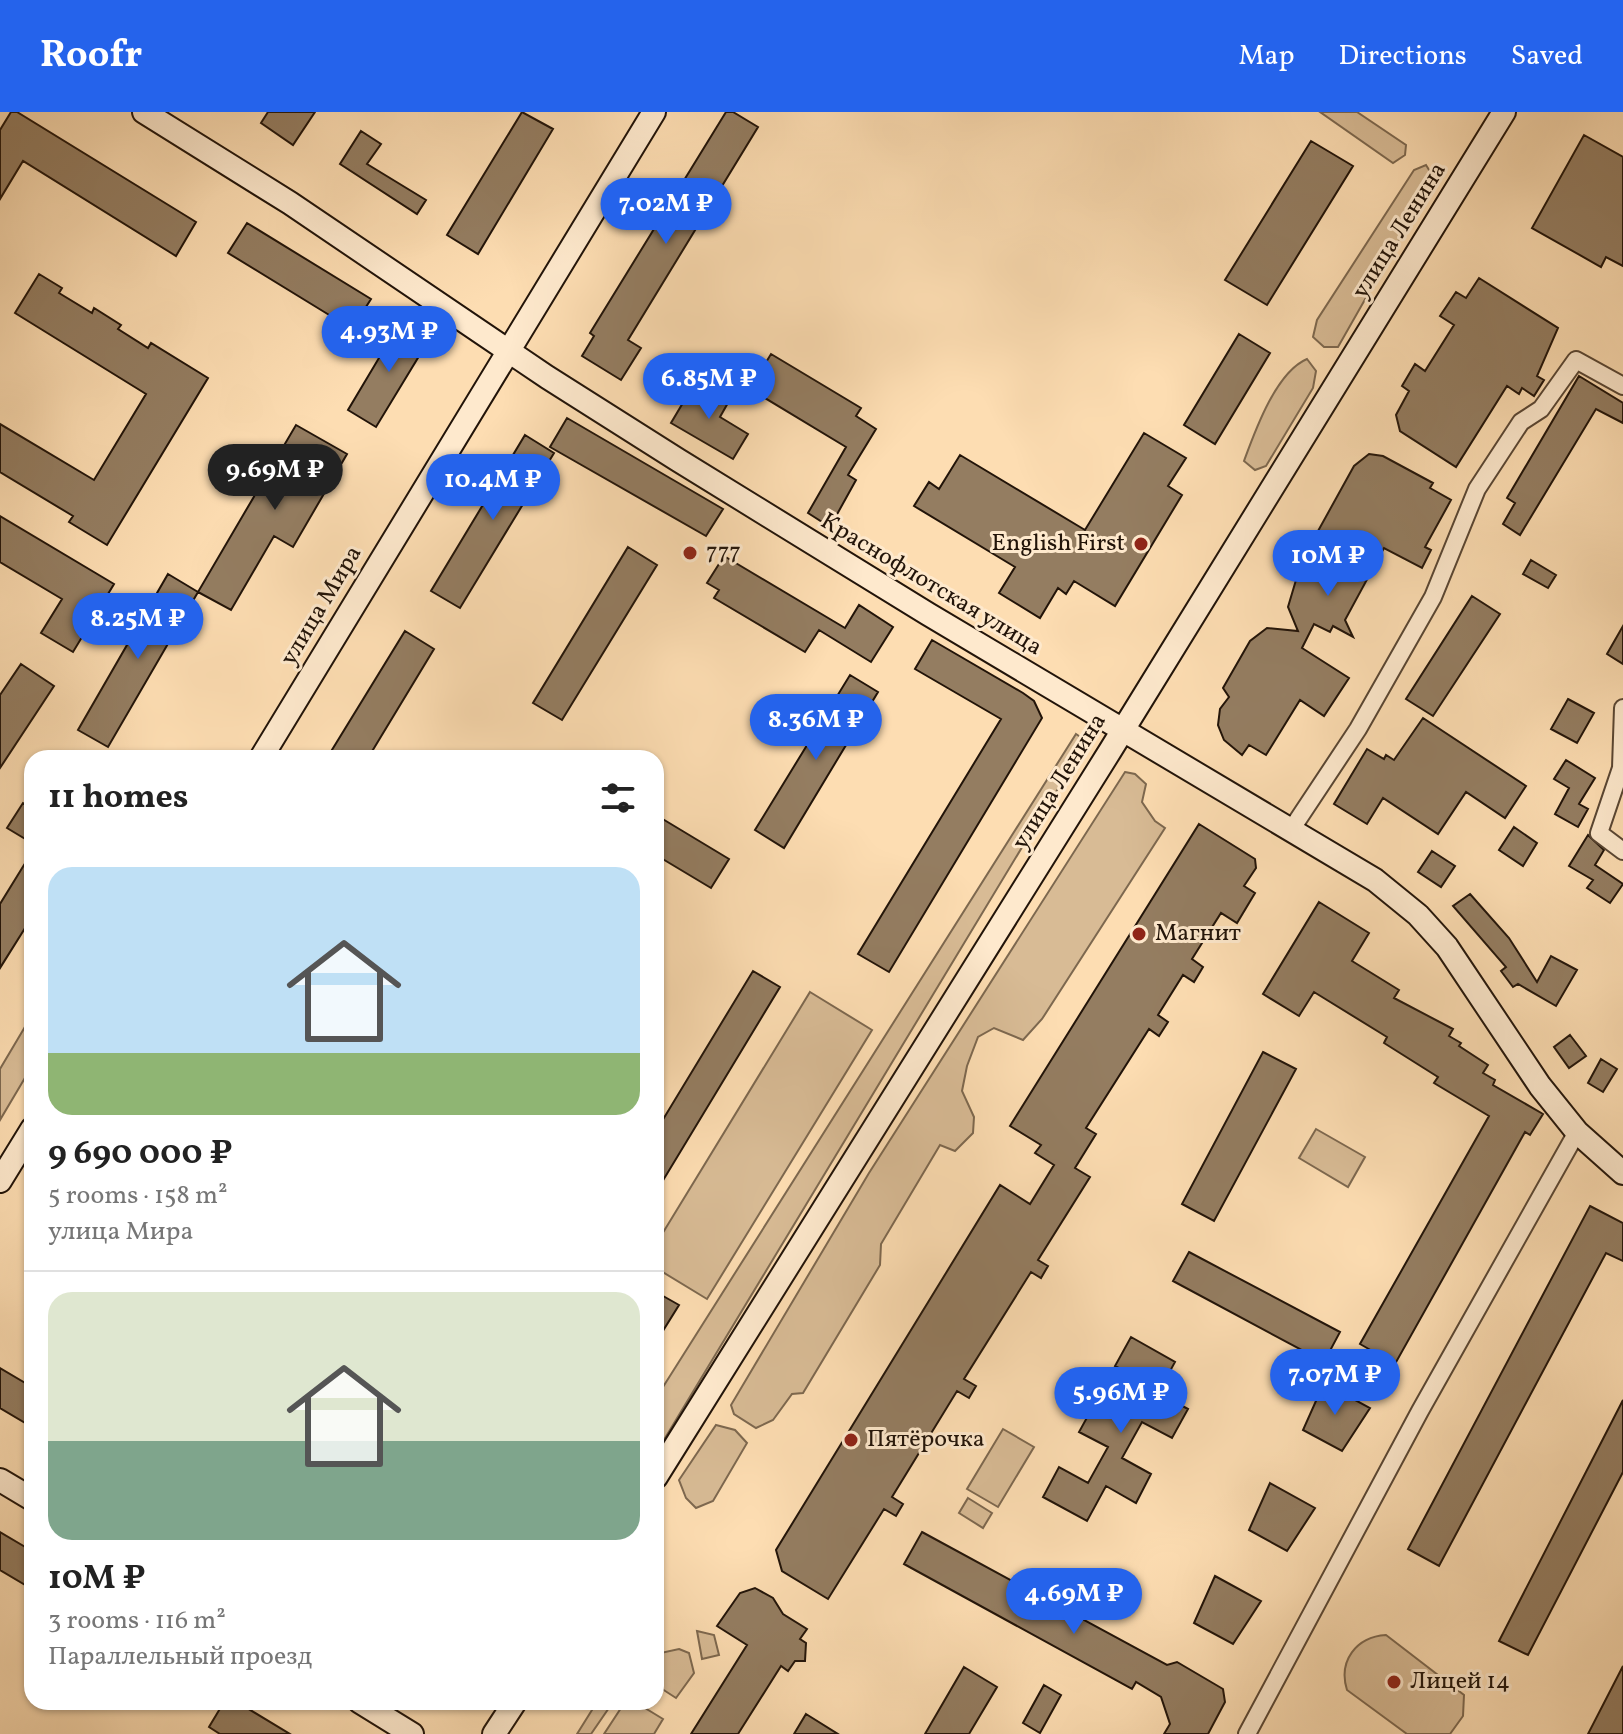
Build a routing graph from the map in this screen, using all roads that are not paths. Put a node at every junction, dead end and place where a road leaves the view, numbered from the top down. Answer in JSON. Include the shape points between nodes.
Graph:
{"nodes":[{"id":1,"x":144,"y":112,"type":"edge"},
{"id":2,"x":654,"y":112,"type":"edge"},
{"id":3,"x":1504,"y":112,"type":"edge"},
{"id":4,"x":509,"y":351,"type":"junction"},
{"id":5,"x":1623,"y":386,"type":"edge"},
{"id":6,"x":1623,"y":708,"type":"edge"},
{"id":7,"x":1123,"y":731,"type":"junction"},
{"id":8,"x":266,"y":750,"type":"edge"},
{"id":9,"x":1291,"y":830,"type":"junction"},
{"id":10,"x":1623,"y":851,"type":"edge"},
{"id":11,"x":1577,"y":1132,"type":"junction"},
{"id":12,"x":24,"y":1142,"type":"edge"},
{"id":13,"x":1623,"y":1173,"type":"edge"},
{"id":14,"x":0,"y":1181,"type":"edge"},
{"id":15,"x":664,"y":1464,"type":"edge"},
{"id":16,"x":0,"y":1480,"type":"edge"},
{"id":17,"x":24,"y":1494,"type":"edge"},
{"id":18,"x":373,"y":1710,"type":"edge"},
{"id":19,"x":510,"y":1710,"type":"edge"},
{"id":20,"x":412,"y":1734,"type":"edge"},
{"id":21,"x":494,"y":1734,"type":"edge"},
{"id":22,"x":1247,"y":1734,"type":"edge"}],
"edges":[{"from":1,"to":4,"type":"main road","name":"Краснофлотская улица"},
{"from":2,"to":4,"type":"main road","name":"улица Мира"},
{"from":3,"to":7,"type":"main road","name":"улица Ленина"},
{"from":4,"to":7,"type":"main road","name":"Краснофлотская улица","via":[[826,552]]},
{"from":4,"to":8,"type":"main road","name":"улица Мира"},
{"from":5,"to":9,"type":"street","via":[[1576,360],[1541,409],[1521,422],[1477,489],[1433,597],[1358,729]]},
{"from":6,"to":10,"type":"street","via":[[1621,768],[1599,833]]},
{"from":7,"to":9,"type":"main road","name":"Краснофлотская улица"},
{"from":7,"to":15,"type":"main road","name":"улица Ленина"},
{"from":9,"to":11,"type":"main road","name":"Краснофлотская улица","via":[[1375,880],[1418,915],[1447,947]]},
{"from":11,"to":13,"type":"main road","name":"Краснофлотская улица"},
{"from":11,"to":22,"type":"street"},
{"from":12,"to":14,"type":"main road"},
{"from":16,"to":17,"type":"main road"},
{"from":18,"to":20,"type":"main road"},
{"from":19,"to":21,"type":"main road"}]}
